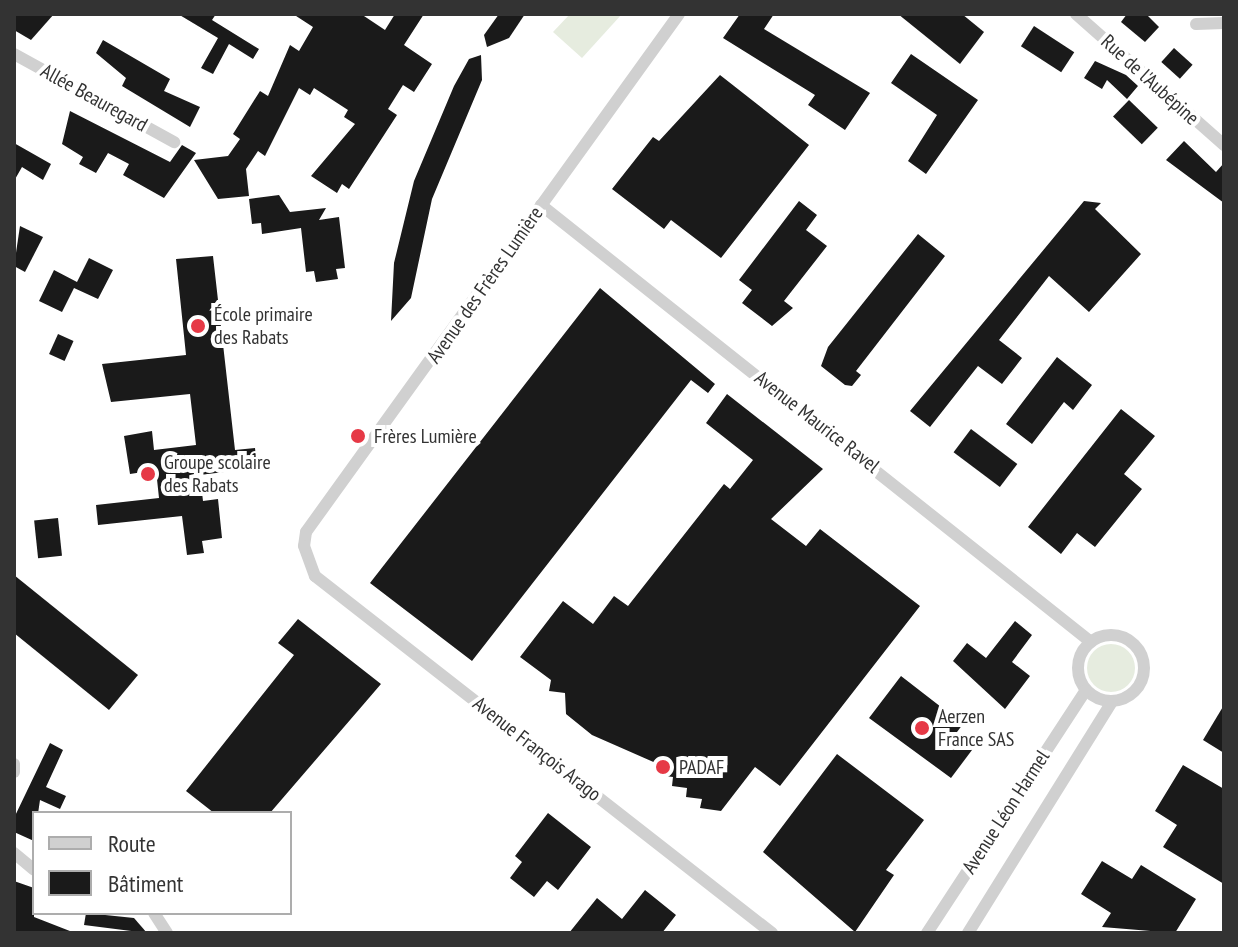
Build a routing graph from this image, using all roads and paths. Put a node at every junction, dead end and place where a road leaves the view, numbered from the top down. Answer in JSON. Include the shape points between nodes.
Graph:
{"nodes":[{"id":1,"x":679,"y":14,"type":"edge"},
{"id":2,"x":1076,"y":14,"type":"edge"},
{"id":3,"x":1224,"y":23,"type":"edge"},
{"id":4,"x":1196,"y":24,"type":"dead end"},
{"id":5,"x":14,"y":54,"type":"edge"},
{"id":6,"x":174,"y":142,"type":"dead end"},
{"id":7,"x":1224,"y":145,"type":"edge"},
{"id":8,"x":541,"y":205,"type":"junction"},
{"id":9,"x":308,"y":560,"type":"joint"},
{"id":10,"x":1091,"y":642,"type":"junction"},
{"id":11,"x":1086,"y":690,"type":"junction"},
{"id":12,"x":1112,"y":702,"type":"junction"},
{"id":13,"x":14,"y":764,"type":"edge"},
{"id":14,"x":14,"y":772,"type":"edge"},
{"id":15,"x":14,"y":853,"type":"edge"},
{"id":16,"x":32,"y":868,"type":"edge"},
{"id":17,"x":155,"y":915,"type":"edge"},
{"id":18,"x":167,"y":933,"type":"edge"},
{"id":19,"x":772,"y":933,"type":"edge"},
{"id":20,"x":927,"y":933,"type":"edge"},
{"id":21,"x":968,"y":933,"type":"edge"}],
"edges":[{"from":1,"to":8,"type":"street","name":"Avenue des Frères Lumière"},
{"from":2,"to":7,"type":"street","name":"Rue de l'Aubépine"},
{"from":3,"to":4,"type":"street"},
{"from":5,"to":6,"type":"street","name":"Allée Beauregard"},
{"from":8,"to":9,"type":"street","name":"Avenue des Frères Lumière","via":[[306,532]]},
{"from":8,"to":10,"type":"street","name":"Avenue Maurice Ravel"},
{"from":9,"to":19,"type":"street","name":"Avenue François Arago","via":[[315,576]]},
{"from":10,"to":11,"type":"street","via":[[1079,659]]},
{"from":10,"to":12,"type":"street","via":[[1124,637],[1141,652],[1141,685]]},
{"from":11,"to":12,"type":"street"},
{"from":11,"to":20,"type":"street","name":"Avenue Léon Harmel"},
{"from":12,"to":21,"type":"street","name":"Avenue Léon Harmel"},
{"from":13,"to":14,"type":"street"},
{"from":15,"to":16,"type":"street"},
{"from":17,"to":18,"type":"street"}]}
